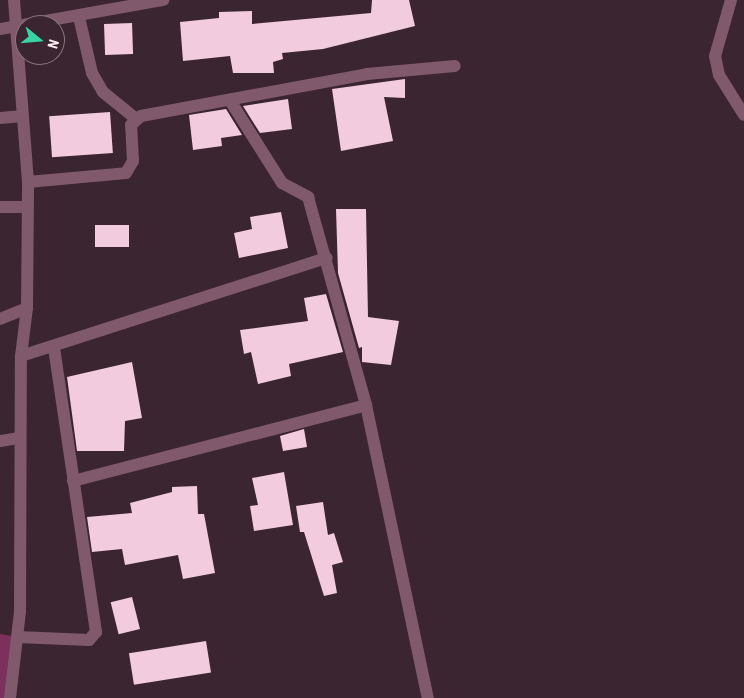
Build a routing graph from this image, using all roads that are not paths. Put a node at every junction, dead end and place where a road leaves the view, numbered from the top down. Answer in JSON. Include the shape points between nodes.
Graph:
{"nodes":[{"id":1,"x":14,"y":0,"type":"edge"},
{"id":2,"x":163,"y":0,"type":"edge"},
{"id":3,"x":731,"y":0,"type":"edge"},
{"id":4,"x":15,"y":15,"type":"edge"},
{"id":5,"x":79,"y":17,"type":"junction"},
{"id":6,"x":65,"y":19,"type":"edge"},
{"id":7,"x":15,"y":26,"type":"edge"},
{"id":8,"x":0,"y":29,"type":"edge"},
{"id":9,"x":19,"y":65,"type":"edge"},
{"id":10,"x":455,"y":66,"type":"dead end"},
{"id":11,"x":231,"y":102,"type":"junction"},
{"id":12,"x":744,"y":115,"type":"edge"},
{"id":13,"x":23,"y":116,"type":"junction"},
{"id":14,"x":0,"y":118,"type":"edge"},
{"id":15,"x":135,"y":118,"type":"junction"},
{"id":16,"x":28,"y":182,"type":"junction"},
{"id":17,"x":26,"y":206,"type":"junction"},
{"id":18,"x":0,"y":207,"type":"edge"},
{"id":19,"x":327,"y":258,"type":"junction"},
{"id":20,"x":27,"y":308,"type":"junction"},
{"id":21,"x":0,"y":319,"type":"edge"},
{"id":22,"x":54,"y":347,"type":"junction"},
{"id":23,"x":21,"y":356,"type":"junction"},
{"id":24,"x":366,"y":405,"type":"junction"},
{"id":25,"x":20,"y":438,"type":"junction"},
{"id":26,"x":0,"y":441,"type":"edge"},
{"id":27,"x":73,"y":482,"type":"junction"},
{"id":28,"x":17,"y":638,"type":"junction"},
{"id":29,"x":10,"y":698,"type":"edge"},
{"id":30,"x":428,"y":698,"type":"edge"}],
"edges":[{"from":1,"to":4,"type":"street"},
{"from":2,"to":5,"type":"street"},
{"from":3,"to":12,"type":"street","via":[[715,56],[719,75]]},
{"from":5,"to":6,"type":"street"},
{"from":5,"to":15,"type":"street","via":[[92,73],[104,92]]},
{"from":7,"to":8,"type":"street"},
{"from":9,"to":13,"type":"street"},
{"from":10,"to":11,"type":"street","via":[[367,74]]},
{"from":11,"to":15,"type":"street"},
{"from":11,"to":19,"type":"street","via":[[282,183],[306,193]]},
{"from":13,"to":14,"type":"street"},
{"from":13,"to":16,"type":"street"},
{"from":15,"to":16,"type":"street","via":[[130,134],[133,161],[126,174]]},
{"from":16,"to":17,"type":"street"},
{"from":17,"to":18,"type":"street"},
{"from":17,"to":20,"type":"street"},
{"from":19,"to":22,"type":"street"},
{"from":19,"to":24,"type":"street"},
{"from":20,"to":21,"type":"street"},
{"from":20,"to":23,"type":"street"},
{"from":22,"to":23,"type":"street"},
{"from":22,"to":27,"type":"street"},
{"from":23,"to":25,"type":"street"},
{"from":24,"to":27,"type":"street"},
{"from":24,"to":30,"type":"street"},
{"from":25,"to":26,"type":"street"},
{"from":25,"to":28,"type":"street"},
{"from":27,"to":28,"type":"street","via":[[95,635],[89,640]]},
{"from":28,"to":29,"type":"street"}]}
